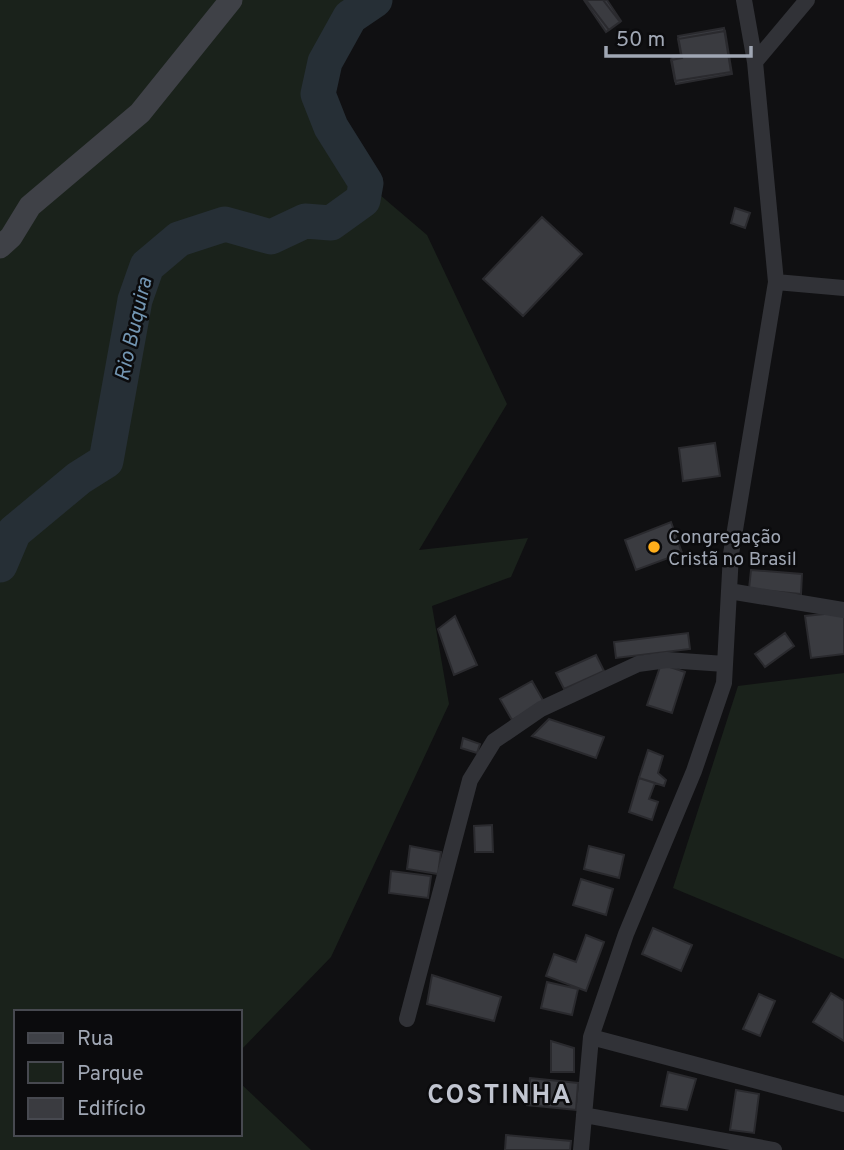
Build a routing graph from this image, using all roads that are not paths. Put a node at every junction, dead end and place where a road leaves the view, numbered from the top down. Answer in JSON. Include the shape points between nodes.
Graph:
{"nodes":[{"id":1,"x":231,"y":0,"type":"edge"},
{"id":2,"x":744,"y":0,"type":"edge"},
{"id":3,"x":807,"y":0,"type":"edge"},
{"id":4,"x":755,"y":62,"type":"junction"},
{"id":5,"x":0,"y":247,"type":"edge"},
{"id":6,"x":776,"y":282,"type":"junction"},
{"id":7,"x":844,"y":288,"type":"edge"},
{"id":8,"x":729,"y":591,"type":"junction"},
{"id":9,"x":844,"y":610,"type":"edge"},
{"id":10,"x":725,"y":664,"type":"junction"},
{"id":11,"x":407,"y":1019,"type":"dead end"},
{"id":12,"x":591,"y":1037,"type":"junction"},
{"id":13,"x":844,"y":1104,"type":"edge"},
{"id":14,"x":584,"y":1115,"type":"junction"},
{"id":15,"x":580,"y":1150,"type":"edge"},
{"id":16,"x":774,"y":1150,"type":"edge"}],
"edges":[{"from":1,"to":5,"type":"main road","via":[[140,113],[30,206]]},
{"from":2,"to":4,"type":"street"},
{"from":3,"to":4,"type":"street"},
{"from":4,"to":6,"type":"street"},
{"from":6,"to":7,"type":"street"},
{"from":6,"to":8,"type":"street"},
{"from":8,"to":9,"type":"street"},
{"from":8,"to":10,"type":"street"},
{"from":10,"to":11,"type":"street","via":[[667,660],[638,664],[541,709],[494,740],[470,780]]},
{"from":10,"to":12,"type":"street","via":[[724,683],[694,771],[626,934]]},
{"from":12,"to":13,"type":"street"},
{"from":12,"to":14,"type":"street"},
{"from":14,"to":15,"type":"street"},
{"from":14,"to":16,"type":"street"}]}
